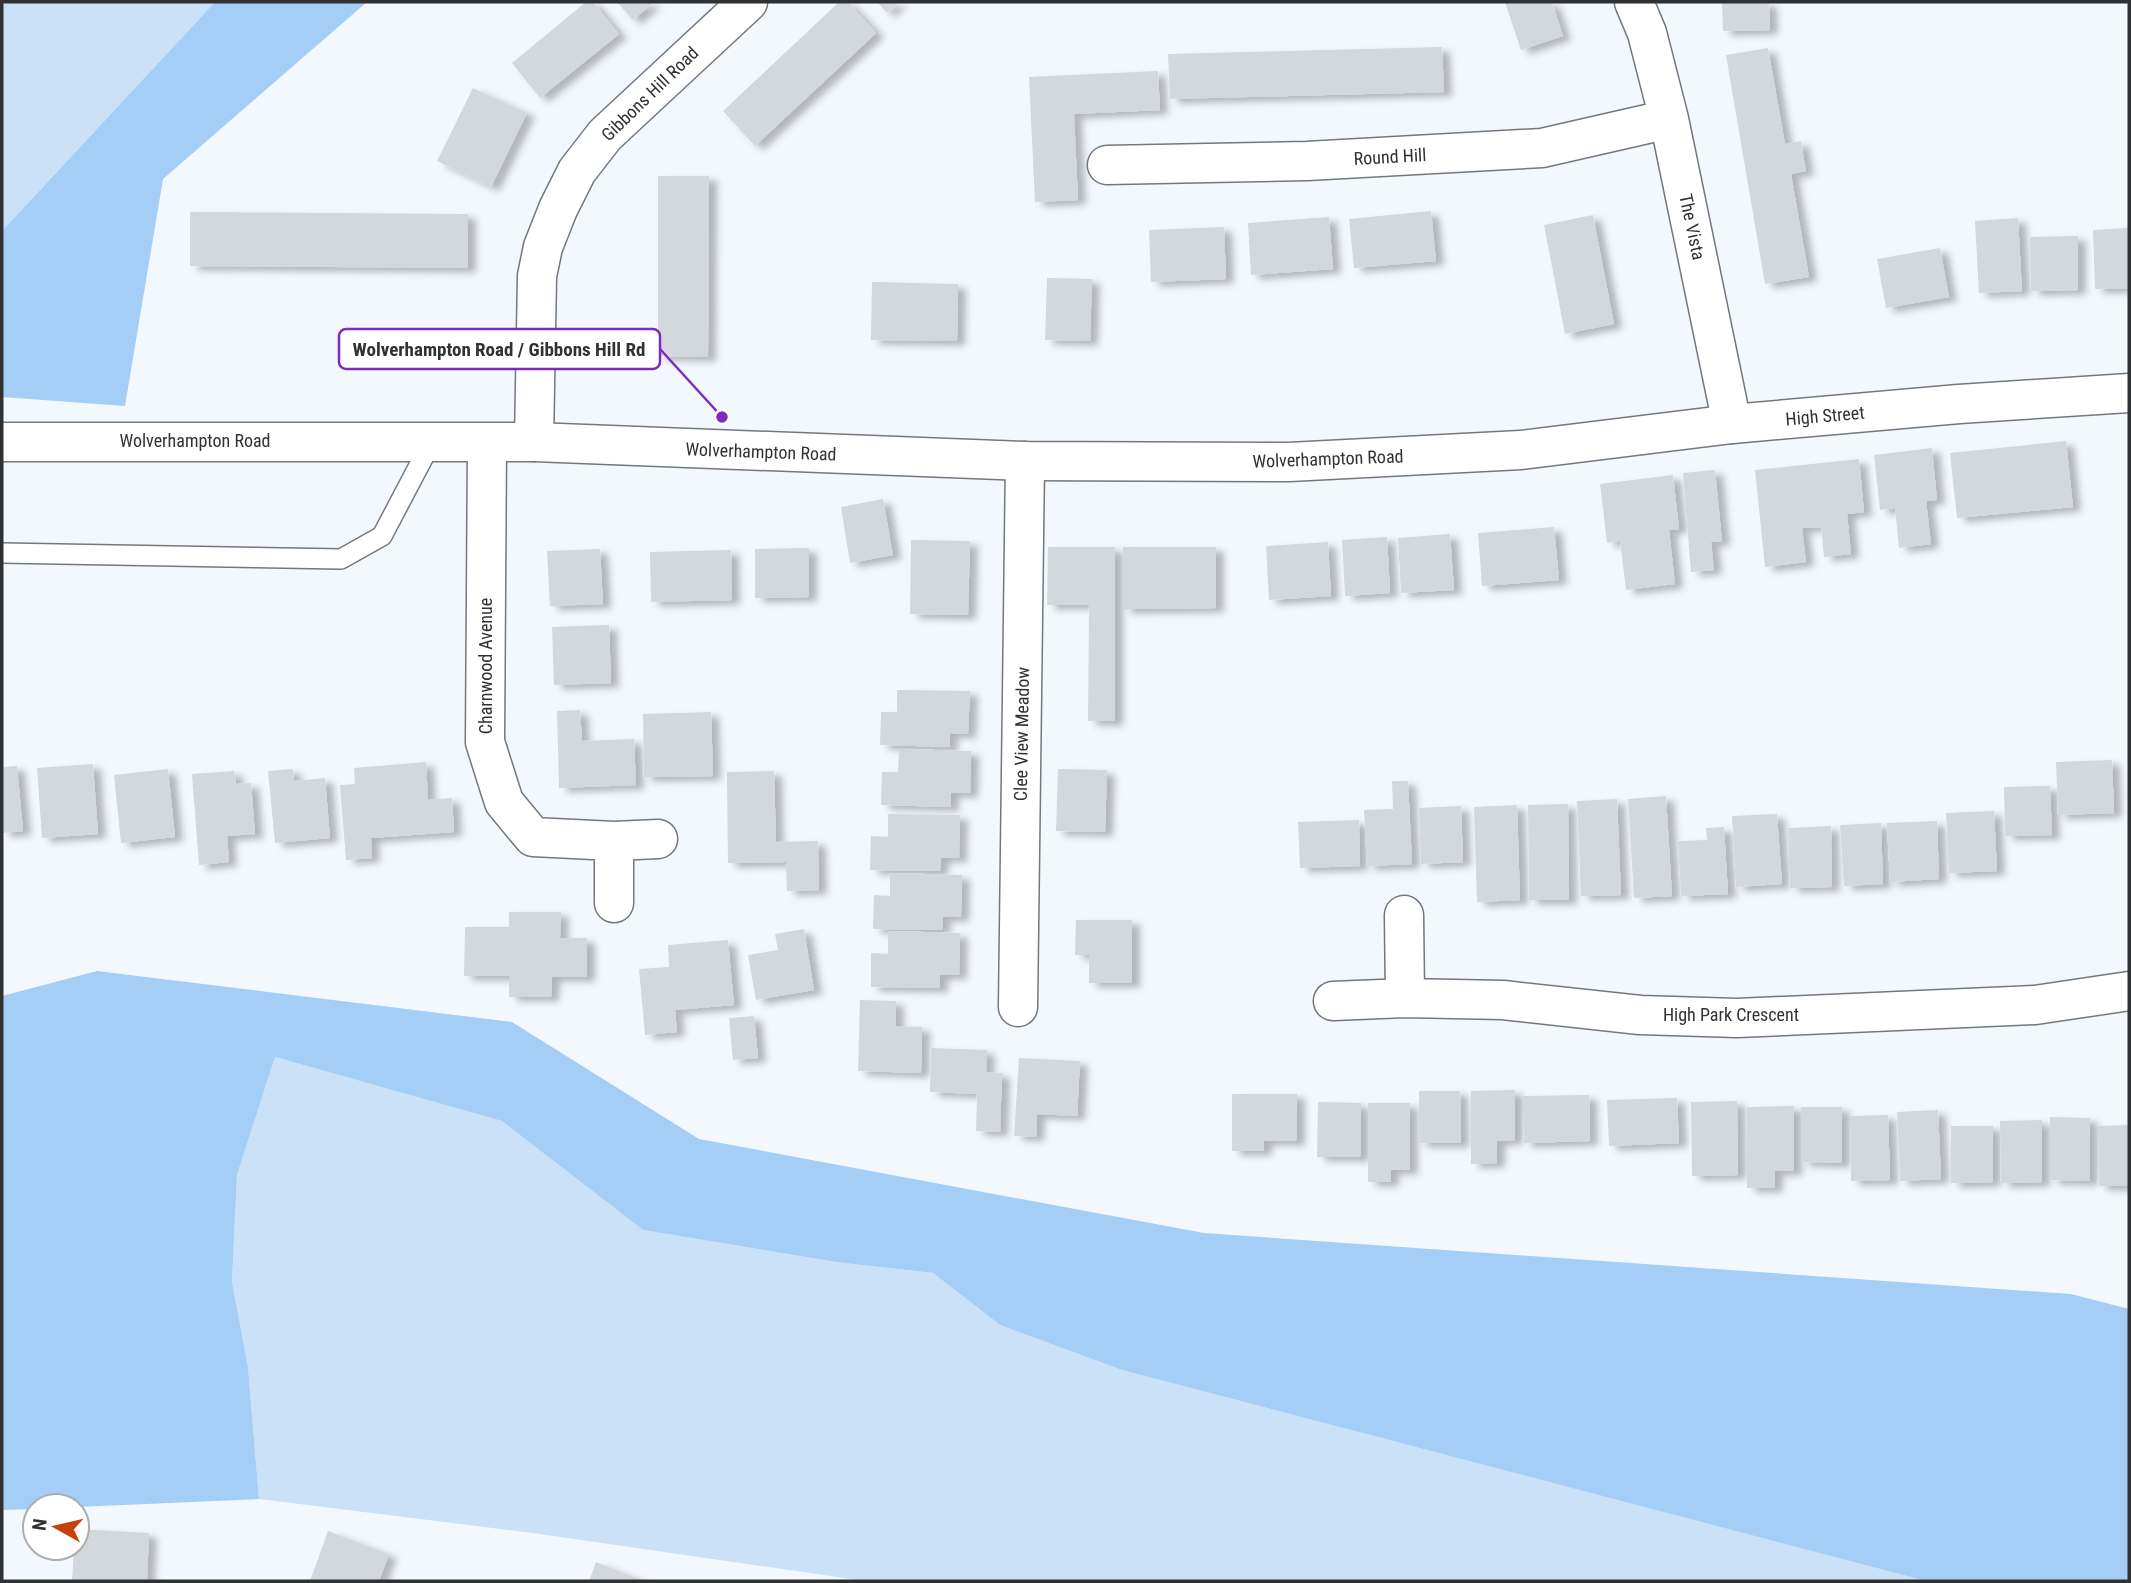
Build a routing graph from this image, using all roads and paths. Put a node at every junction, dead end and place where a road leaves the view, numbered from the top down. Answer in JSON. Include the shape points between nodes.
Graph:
{"nodes":[{"id":1,"x":748,"y":2,"type":"edge"},
{"id":2,"x":1643,"y":12,"type":"edge"},
{"id":3,"x":1669,"y":119,"type":"junction"},
{"id":4,"x":1107,"y":165,"type":"dead end"},
{"id":5,"x":2129,"y":393,"type":"edge"},
{"id":6,"x":1732,"y":424,"type":"junction"},
{"id":7,"x":432,"y":441,"type":"junction"},
{"id":8,"x":2,"y":442,"type":"edge"},
{"id":9,"x":534,"y":442,"type":"junction"},
{"id":10,"x":487,"y":443,"type":"junction"},
{"id":11,"x":1521,"y":450,"type":"joint"},
{"id":12,"x":1026,"y":461,"type":"junction"},
{"id":13,"x":2,"y":553,"type":"edge"},
{"id":14,"x":658,"y":839,"type":"dead end"},
{"id":15,"x":614,"y":841,"type":"junction"},
{"id":16,"x":614,"y":903,"type":"dead end"},
{"id":17,"x":1404,"y":915,"type":"dead end"},
{"id":18,"x":2129,"y":991,"type":"edge"},
{"id":19,"x":1405,"y":998,"type":"junction"},
{"id":20,"x":1333,"y":1001,"type":"dead end"},
{"id":21,"x":1018,"y":1007,"type":"dead end"}],
"edges":[{"from":1,"to":9,"type":"street","name":"Gibbons Hill Road","via":[[604,135],[577,171],[558,209],[537,276]]},
{"from":2,"to":3,"type":"street","name":"The Vista"},
{"from":3,"to":4,"type":"street","name":"Round Hill","via":[[1542,148],[1307,161]]},
{"from":3,"to":6,"type":"street","name":"The Vista"},
{"from":5,"to":6,"type":"street","name":"High Street"},
{"from":6,"to":11,"type":"street","name":"High Street"},
{"from":7,"to":8,"type":"street","name":"Wolverhampton Road"},
{"from":7,"to":10,"type":"street","name":"Wolverhampton Road"},
{"from":7,"to":13,"type":"lane","via":[[382,536],[341,559]]},
{"from":9,"to":10,"type":"street","name":"Wolverhampton Road"},
{"from":9,"to":12,"type":"street","name":"Wolverhampton Road"},
{"from":10,"to":15,"type":"street","name":"Charnwood Avenue","via":[[485,742],[504,802],[533,837]]},
{"from":11,"to":12,"type":"street","name":"Wolverhampton Road","via":[[1289,462]]},
{"from":12,"to":21,"type":"street","name":"Clee View Meadow"},
{"from":14,"to":15,"type":"street","name":"Charnwood Avenue"},
{"from":15,"to":16,"type":"street"},
{"from":17,"to":19,"type":"street"},
{"from":18,"to":19,"type":"street","name":"High Park Crescent","via":[[2035,1005],[1737,1018],[1640,1015],[1503,1000]]},
{"from":19,"to":20,"type":"street","name":"High Park Crescent"}]}
